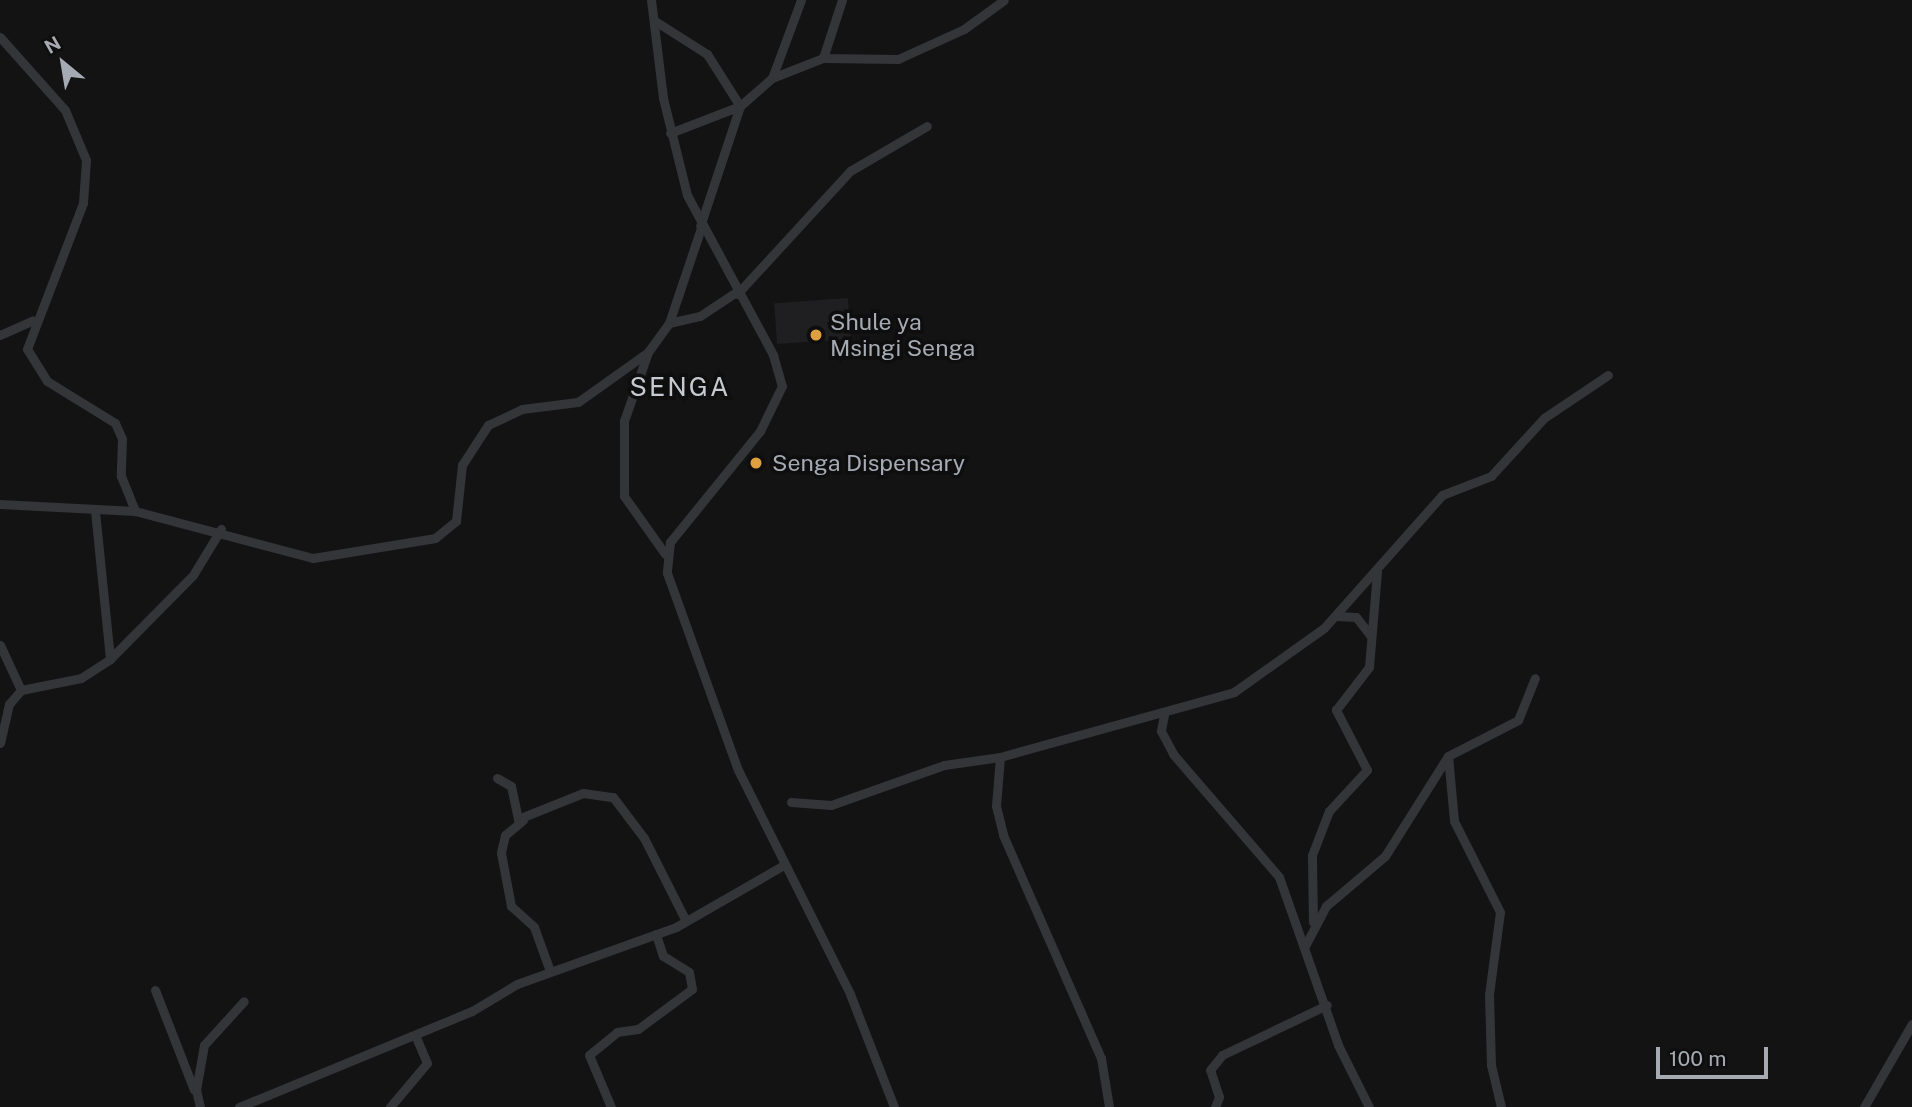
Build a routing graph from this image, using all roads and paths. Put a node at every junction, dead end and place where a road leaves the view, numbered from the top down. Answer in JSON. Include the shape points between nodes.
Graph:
{"nodes":[{"id":1,"x":652,"y":0,"type":"edge"},
{"id":2,"x":801,"y":0,"type":"edge"},
{"id":3,"x":842,"y":0,"type":"edge"},
{"id":4,"x":1004,"y":0,"type":"edge"},
{"id":5,"x":654,"y":21,"type":"junction"},
{"id":6,"x":0,"y":37,"type":"edge"},
{"id":7,"x":823,"y":58,"type":"junction"},
{"id":8,"x":772,"y":78,"type":"junction"},
{"id":9,"x":740,"y":106,"type":"junction"},
{"id":10,"x":927,"y":126,"type":"dead end"},
{"id":11,"x":670,"y":133,"type":"junction"},
{"id":12,"x":701,"y":227,"type":"junction"},
{"id":13,"x":737,"y":293,"type":"junction"},
{"id":14,"x":33,"y":320,"type":"junction"},
{"id":15,"x":669,"y":323,"type":"junction"},
{"id":16,"x":0,"y":335,"type":"edge"},
{"id":17,"x":648,"y":352,"type":"junction"},
{"id":18,"x":1608,"y":375,"type":"dead end"},
{"id":19,"x":0,"y":503,"type":"edge"},
{"id":20,"x":95,"y":511,"type":"junction"},
{"id":21,"x":135,"y":511,"type":"junction"},
{"id":22,"x":221,"y":529,"type":"junction"},
{"id":23,"x":665,"y":554,"type":"junction"},
{"id":24,"x":1377,"y":571,"type":"junction"},
{"id":25,"x":1374,"y":612,"type":"junction"},
{"id":26,"x":1336,"y":616,"type":"junction"},
{"id":27,"x":1349,"y":616,"type":"junction"},
{"id":28,"x":1370,"y":635,"type":"junction"},
{"id":29,"x":0,"y":645,"type":"edge"},
{"id":30,"x":110,"y":659,"type":"junction"},
{"id":31,"x":1535,"y":678,"type":"dead end"},
{"id":32,"x":21,"y":690,"type":"junction"},
{"id":33,"x":1164,"y":715,"type":"junction"},
{"id":34,"x":0,"y":743,"type":"edge"},
{"id":35,"x":1448,"y":756,"type":"junction"},
{"id":36,"x":1000,"y":757,"type":"junction"},
{"id":37,"x":497,"y":778,"type":"dead end"},
{"id":38,"x":791,"y":802,"type":"dead end"},
{"id":39,"x":523,"y":820,"type":"junction"},
{"id":40,"x":784,"y":865,"type":"junction"},
{"id":41,"x":686,"y":921,"type":"junction"},
{"id":42,"x":1313,"y":922,"type":"junction"},
{"id":43,"x":656,"y":934,"type":"junction"},
{"id":44,"x":1305,"y":948,"type":"junction"},
{"id":45,"x":550,"y":971,"type":"junction"},
{"id":46,"x":155,"y":990,"type":"dead end"},
{"id":47,"x":244,"y":1001,"type":"dead end"},
{"id":48,"x":1327,"y":1005,"type":"junction"},
{"id":49,"x":1912,"y":1024,"type":"edge"},
{"id":50,"x":415,"y":1035,"type":"junction"},
{"id":51,"x":196,"y":1095,"type":"junction"},
{"id":52,"x":201,"y":1107,"type":"edge"},
{"id":53,"x":239,"y":1107,"type":"edge"},
{"id":54,"x":390,"y":1107,"type":"edge"},
{"id":55,"x":611,"y":1107,"type":"edge"},
{"id":56,"x":894,"y":1107,"type":"edge"},
{"id":57,"x":1109,"y":1107,"type":"edge"},
{"id":58,"x":1215,"y":1107,"type":"edge"},
{"id":59,"x":1369,"y":1107,"type":"edge"},
{"id":60,"x":1501,"y":1107,"type":"edge"},
{"id":61,"x":1864,"y":1107,"type":"edge"}],
"edges":[{"from":1,"to":5,"type":"street"},
{"from":2,"to":8,"type":"street"},
{"from":3,"to":7,"type":"street"},
{"from":4,"to":7,"type":"street","via":[[964,29],[898,58]]},
{"from":5,"to":9,"type":"street","via":[[707,54]]},
{"from":5,"to":11,"type":"street"},
{"from":6,"to":14,"type":"street","via":[[65,110],[86,160],[87,184],[67,251]]},
{"from":7,"to":8,"type":"street"},
{"from":8,"to":9,"type":"street"},
{"from":9,"to":11,"type":"street"},
{"from":9,"to":12,"type":"street"},
{"from":10,"to":13,"type":"street","via":[[850,171]]},
{"from":11,"to":12,"type":"street"},
{"from":12,"to":13,"type":"street"},
{"from":12,"to":15,"type":"street"},
{"from":13,"to":15,"type":"street","via":[[700,316]]},
{"from":13,"to":23,"type":"street","via":[[777,363],[779,396],[760,431]]},
{"from":14,"to":16,"type":"street"},
{"from":14,"to":21,"type":"street","via":[[27,349],[41,375],[120,431],[121,476]]},
{"from":15,"to":17,"type":"street"},
{"from":17,"to":22,"type":"street","via":[[578,402],[522,409],[488,425],[462,465],[456,521],[435,538],[313,558]]},
{"from":17,"to":23,"type":"street","via":[[624,421],[624,496]]},
{"from":18,"to":24,"type":"street","via":[[1544,418],[1491,476],[1442,495]]},
{"from":19,"to":20,"type":"street"},
{"from":20,"to":21,"type":"street"},
{"from":20,"to":30,"type":"street"},
{"from":21,"to":22,"type":"street"},
{"from":22,"to":30,"type":"street","via":[[193,575]]},
{"from":23,"to":40,"type":"street","via":[[724,732]]},
{"from":24,"to":25,"type":"street"},
{"from":24,"to":26,"type":"street"},
{"from":25,"to":27,"type":"street"},
{"from":25,"to":28,"type":"street"},
{"from":26,"to":27,"type":"street"},
{"from":26,"to":33,"type":"street","via":[[1251,682]]},
{"from":27,"to":28,"type":"street"},
{"from":28,"to":42,"type":"street","via":[[1366,677],[1336,710],[1367,771],[1329,811],[1312,855]]},
{"from":29,"to":32,"type":"street"},
{"from":30,"to":32,"type":"street","via":[[81,678]]},
{"from":31,"to":35,"type":"street","via":[[1518,720]]},
{"from":32,"to":34,"type":"street","via":[[9,704]]},
{"from":33,"to":36,"type":"street","via":[[1102,724]]},
{"from":33,"to":44,"type":"street","via":[[1161,731],[1174,754],[1279,877]]},
{"from":35,"to":42,"type":"street","via":[[1385,856]]},
{"from":35,"to":60,"type":"street","via":[[1454,821],[1500,912],[1489,994],[1491,1065]]},
{"from":36,"to":38,"type":"street","via":[[944,765],[831,805]]},
{"from":36,"to":57,"type":"street","via":[[996,806],[1003,835],[1101,1058]]},
{"from":37,"to":39,"type":"street","via":[[511,786],[513,812]]},
{"from":39,"to":41,"type":"street","via":[[583,793],[613,797],[644,838]]},
{"from":39,"to":45,"type":"street","via":[[505,835],[501,853],[511,905],[534,927]]},
{"from":40,"to":41,"type":"street"},
{"from":40,"to":56,"type":"street","via":[[850,994]]},
{"from":41,"to":43,"type":"street"},
{"from":42,"to":44,"type":"street"},
{"from":43,"to":45,"type":"street"},
{"from":43,"to":55,"type":"street","via":[[663,957],[689,972],[692,989],[638,1029],[617,1031],[589,1055]]},
{"from":44,"to":48,"type":"street"},
{"from":45,"to":50,"type":"street"},
{"from":46,"to":51,"type":"street"},
{"from":47,"to":51,"type":"street","via":[[207,1038]]},
{"from":48,"to":58,"type":"street","via":[[1218,1058],[1210,1070],[1219,1097]]},
{"from":48,"to":59,"type":"street","via":[[1338,1045]]},
{"from":49,"to":61,"type":"street"},
{"from":50,"to":53,"type":"street"},
{"from":50,"to":54,"type":"street","via":[[427,1063]]},
{"from":51,"to":52,"type":"street"}]}
